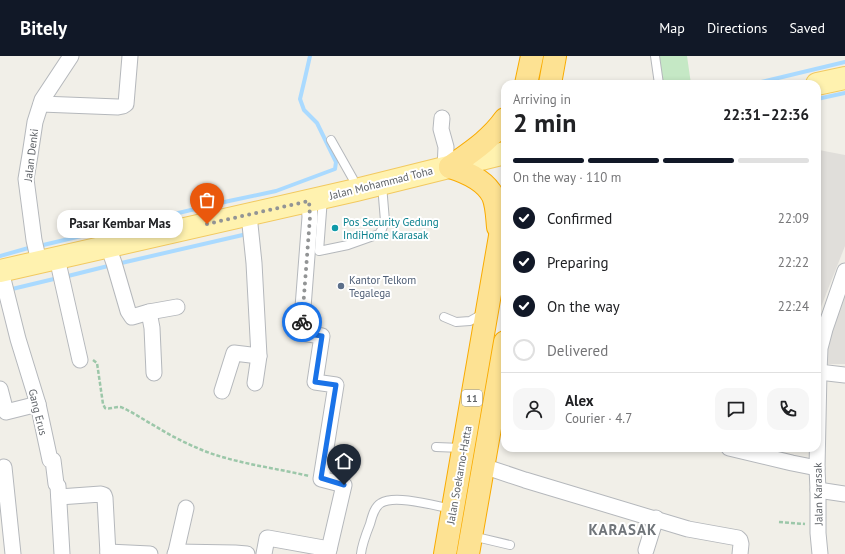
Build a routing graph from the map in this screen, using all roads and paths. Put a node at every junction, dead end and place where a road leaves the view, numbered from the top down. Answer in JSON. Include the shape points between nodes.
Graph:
{"nodes":[{"id":1,"x":71,"y":56,"type":"edge"},
{"id":2,"x":130,"y":56,"type":"edge"},
{"id":3,"x":532,"y":56,"type":"edge"},
{"id":4,"x":555,"y":56,"type":"edge"},
{"id":5,"x":655,"y":56,"type":"edge"},
{"id":6,"x":845,"y":78,"type":"edge"},
{"id":7,"x":527,"y":80,"type":"edge"},
{"id":8,"x":551,"y":80,"type":"edge"},
{"id":9,"x":658,"y":80,"type":"edge"},
{"id":10,"x":821,"y":83,"type":"edge"},
{"id":11,"x":41,"y":104,"type":"junction"},
{"id":12,"x":442,"y":118,"type":"dead end"},
{"id":13,"x":501,"y":124,"type":"edge"},
{"id":14,"x":331,"y":140,"type":"dead end"},
{"id":15,"x":501,"y":154,"type":"edge"},
{"id":16,"x":447,"y":167,"type":"junction"},
{"id":17,"x":382,"y":184,"type":"junction"},
{"id":18,"x":356,"y":190,"type":"junction"},
{"id":19,"x":316,"y":199,"type":"junction"},
{"id":20,"x":249,"y":215,"type":"junction"},
{"id":21,"x":501,"y":230,"type":"edge"},
{"id":22,"x":499,"y":241,"type":"junction"},
{"id":23,"x":108,"y":246,"type":"junction"},
{"id":24,"x":42,"y":253,"type":"junction"},
{"id":25,"x":0,"y":271,"type":"edge"},
{"id":26,"x":845,"y":271,"type":"edge"},
{"id":27,"x":177,"y":307,"type":"dead end"},
{"id":28,"x":149,"y":312,"type":"junction"},
{"id":29,"x":487,"y":312,"type":"junction"},
{"id":30,"x":444,"y":317,"type":"dead end"},
{"id":31,"x":821,"y":344,"type":"edge"},
{"id":32,"x":259,"y":356,"type":"junction"},
{"id":33,"x":80,"y":360,"type":"joint"},
{"id":34,"x":821,"y":372,"type":"edge"},
{"id":35,"x":154,"y":373,"type":"dead end"},
{"id":36,"x":845,"y":375,"type":"edge"},
{"id":37,"x":255,"y":382,"type":"dead end"},
{"id":38,"x":501,"y":385,"type":"edge"},
{"id":39,"x":0,"y":389,"type":"edge"},
{"id":40,"x":222,"y":391,"type":"dead end"},
{"id":41,"x":500,"y":395,"type":"edge"},
{"id":42,"x":38,"y":404,"type":"junction"},
{"id":43,"x":436,"y":447,"type":"dead end"},
{"id":44,"x":463,"y":448,"type":"junction"},
{"id":45,"x":746,"y":452,"type":"edge"},
{"id":46,"x":817,"y":452,"type":"edge"},
{"id":47,"x":483,"y":466,"type":"junction"},
{"id":48,"x":4,"y":467,"type":"dead end"},
{"id":49,"x":817,"y":468,"type":"junction"},
{"id":50,"x":321,"y":478,"type":"junction"},
{"id":51,"x":818,"y":490,"type":"junction"},
{"id":52,"x":845,"y":494,"type":"edge"},
{"id":53,"x":59,"y":497,"type":"junction"},
{"id":54,"x":186,"y":508,"type":"dead end"},
{"id":55,"x":453,"y":509,"type":"junction"},
{"id":56,"x":656,"y":518,"type":"junction"},
{"id":57,"x":779,"y":522,"type":"dead end"},
{"id":58,"x":818,"y":525,"type":"junction"},
{"id":59,"x":469,"y":545,"type":"edge"},
{"id":60,"x":510,"y":546,"type":"dead end"},
{"id":61,"x":646,"y":550,"type":"dead end"},
{"id":62,"x":328,"y":551,"type":"edge"},
{"id":63,"x":108,"y":553,"type":"edge"},
{"id":64,"x":176,"y":553,"type":"edge"},
{"id":65,"x":13,"y":554,"type":"edge"},
{"id":66,"x":62,"y":554,"type":"edge"},
{"id":67,"x":150,"y":554,"type":"edge"},
{"id":68,"x":246,"y":554,"type":"edge"},
{"id":69,"x":264,"y":554,"type":"edge"},
{"id":70,"x":361,"y":554,"type":"edge"},
{"id":71,"x":445,"y":554,"type":"edge"},
{"id":72,"x":740,"y":554,"type":"edge"},
{"id":73,"x":820,"y":554,"type":"edge"}],
"edges":[{"from":1,"to":11,"type":"street","name":"Jalan Denki"},
{"from":2,"to":11,"type":"street","via":[[126,104],[123,106]]},
{"from":3,"to":7,"type":"highway"},
{"from":4,"to":8,"type":"highway"},
{"from":5,"to":9,"type":"lane"},
{"from":6,"to":10,"type":"main road"},
{"from":11,"to":24,"type":"street","name":"Jalan Denki","via":[[35,122],[26,179]]},
{"from":12,"to":16,"type":"street","via":[[441,129],[446,147]]},
{"from":13,"to":16,"type":"highway","via":[[490,137]]},
{"from":14,"to":18,"type":"lane","via":[[354,179]]},
{"from":15,"to":16,"type":"main road","name":"Jalan Mohammad Toha"},
{"from":16,"to":17,"type":"main road","name":"Jalan Mohammad Toha"},
{"from":16,"to":22,"type":"highway","via":[[473,177],[489,190],[497,211]]},
{"from":17,"to":18,"type":"main road","name":"Jalan Mohammad Toha"},
{"from":17,"to":19,"type":"lane","via":[[385,221],[379,234],[348,245],[319,251]]},
{"from":18,"to":19,"type":"main road","name":"Jalan Mohammad Toha"},
{"from":19,"to":20,"type":"main road","name":"Jalan Mohammad Toha"},
{"from":19,"to":50,"type":"street","via":[[310,217],[301,333],[322,336],[315,382],[336,385]]},
{"from":20,"to":23,"type":"main road","name":"Jalan Mohammad Toha"},
{"from":20,"to":32,"type":"street"},
{"from":21,"to":22,"type":"highway","name":"Jalan Soekarno-Hatta","number":"11"},
{"from":22,"to":29,"type":"highway","name":"Jalan Soekarno-Hatta","number":"11"},
{"from":23,"to":24,"type":"main road","name":"Jalan Mohammad Toha"},
{"from":23,"to":28,"type":"street","via":[[128,311],[132,317]]},
{"from":24,"to":25,"type":"main road","name":"Jalan Mohammad Toha"},
{"from":24,"to":33,"type":"street","name":"Jalan Denki"},
{"from":25,"to":42,"type":"street","name":"Gang Erus"},
{"from":26,"to":31,"type":"street","name":"Jalan Karasak"},
{"from":27,"to":28,"type":"street"},
{"from":28,"to":35,"type":"street"},
{"from":29,"to":30,"type":"lane","via":[[470,321],[456,322]]},
{"from":29,"to":44,"type":"highway","name":"Jalan Soekarno-Hatta","number":"11"},
{"from":32,"to":37,"type":"street"},
{"from":32,"to":40,"type":"street","via":[[234,353]]},
{"from":33,"to":50,"type":"path","via":[[93,360],[97,363],[105,408],[119,406],[189,445],[209,452],[255,465]]},
{"from":34,"to":36,"type":"street"},
{"from":38,"to":41,"type":"highway","name":"Jalan Soekarno-Hatta","number":"11"},
{"from":39,"to":42,"type":"street","via":[[6,412]]},
{"from":41,"to":47,"type":"highway","name":"Jalan Soekarno-Hatta","number":"11"},
{"from":42,"to":53,"type":"street","name":"Gang Erus","via":[[50,460],[53,460]]},
{"from":43,"to":44,"type":"lane"},
{"from":44,"to":55,"type":"highway","name":"Jalan Soekarno-Hatta","number":"11"},
{"from":45,"to":49,"type":"street"},
{"from":46,"to":49,"type":"street","name":"Jalan Karasak"},
{"from":47,"to":56,"type":"street"},
{"from":47,"to":59,"type":"highway","name":"Jalan Soekarno-Hatta","number":"11"},
{"from":48,"to":65,"type":"street"},
{"from":49,"to":51,"type":"street","name":"Jalan Karasak"},
{"from":50,"to":62,"type":"street","via":[[344,485]]},
{"from":51,"to":52,"type":"street"},
{"from":51,"to":58,"type":"street","name":"Jalan Karasak"},
{"from":53,"to":63,"type":"street","via":[[104,495]]},
{"from":53,"to":66,"type":"street","name":"Gang Erus"},
{"from":54,"to":64,"type":"street"},
{"from":55,"to":70,"type":"lane","via":[[402,500],[382,503],[375,510]]},
{"from":55,"to":71,"type":"highway","name":"Jalan Soekarno-Hatta","number":"11"},
{"from":56,"to":61,"type":"street"},
{"from":56,"to":72,"type":"street","via":[[688,528],[738,538],[741,544]]},
{"from":57,"to":58,"type":"path"},
{"from":58,"to":73,"type":"street","name":"Jalan Karasak"},
{"from":59,"to":60,"type":"lane"},
{"from":62,"to":69,"type":"street","via":[[267,538]]},
{"from":63,"to":67,"type":"street"},
{"from":64,"to":68,"type":"street"}]}
